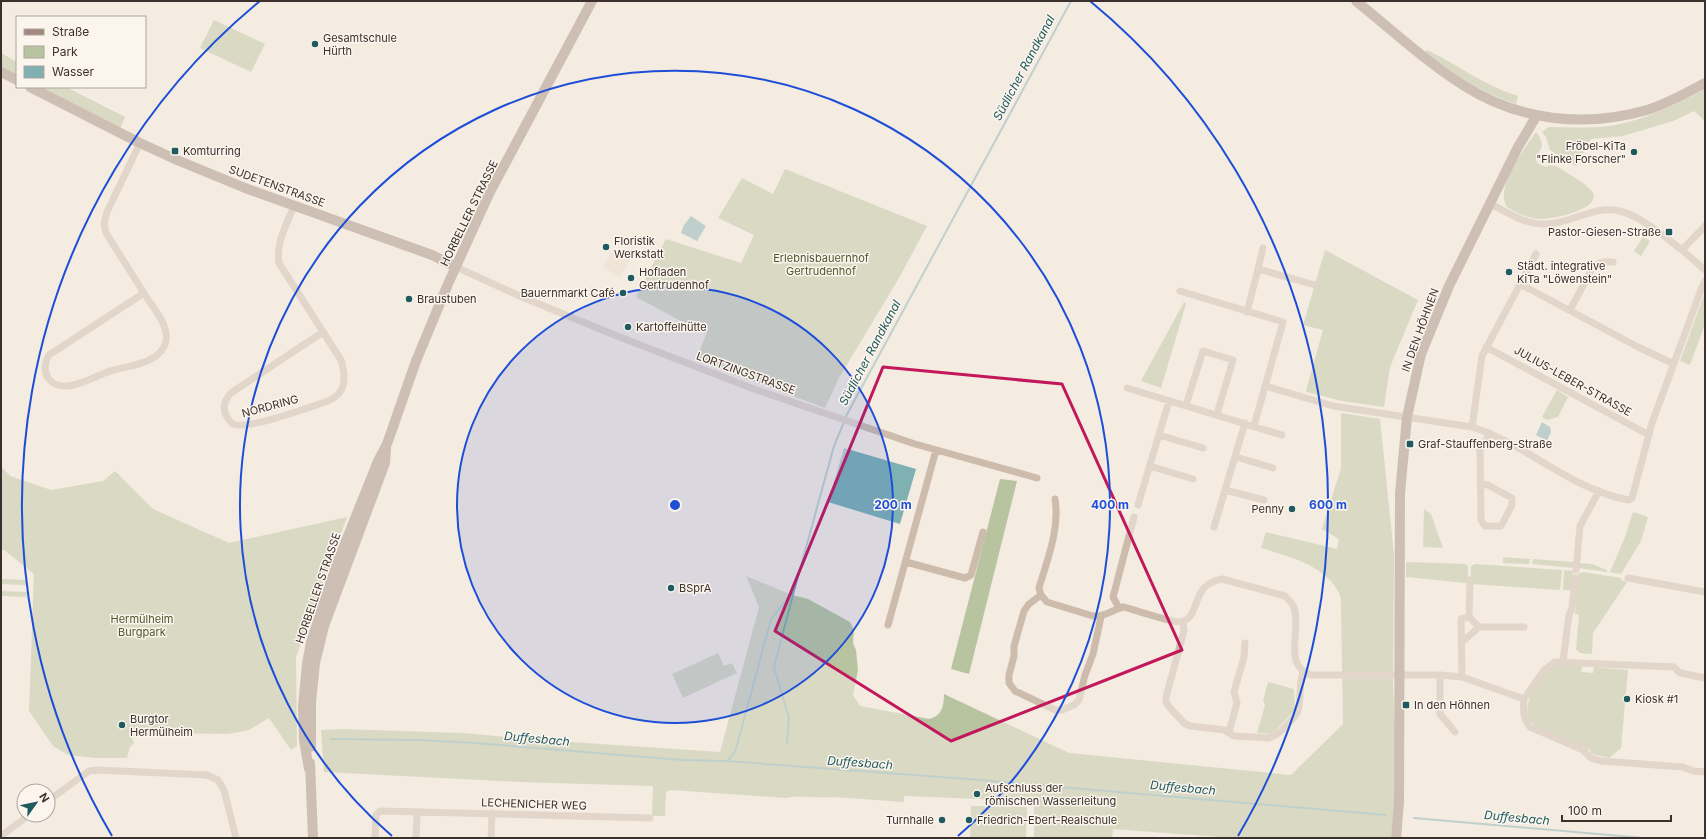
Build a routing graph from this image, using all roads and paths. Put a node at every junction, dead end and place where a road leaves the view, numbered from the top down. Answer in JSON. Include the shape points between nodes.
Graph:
{"nodes":[{"id":1,"x":592,"y":1,"type":"edge"},
{"id":2,"x":1356,"y":1,"type":"edge"},
{"id":3,"x":1,"y":72,"type":"edge"},
{"id":4,"x":16,"y":80,"type":"edge"},
{"id":5,"x":1705,"y":84,"type":"edge"},
{"id":6,"x":32,"y":88,"type":"edge"},
{"id":7,"x":1537,"y":115,"type":"junction"},
{"id":8,"x":140,"y":143,"type":"junction"},
{"id":9,"x":1490,"y":203,"type":"junction"},
{"id":10,"x":294,"y":206,"type":"junction"},
{"id":11,"x":1705,"y":226,"type":"edge"},
{"id":12,"x":1263,"y":248,"type":"dead end"},
{"id":13,"x":1682,"y":250,"type":"junction"},
{"id":14,"x":1536,"y":254,"type":"dead end"},
{"id":15,"x":1613,"y":262,"type":"dead end"},
{"id":16,"x":456,"y":267,"type":"junction"},
{"id":17,"x":1258,"y":269,"type":"junction"},
{"id":18,"x":1705,"y":270,"type":"edge"},
{"id":19,"x":1705,"y":281,"type":"edge"},
{"id":20,"x":1520,"y":284,"type":"junction"},
{"id":21,"x":1315,"y":285,"type":"dead end"},
{"id":22,"x":1180,"y":291,"type":"dead end"},
{"id":23,"x":144,"y":293,"type":"junction"},
{"id":24,"x":1570,"y":310,"type":"junction"},
{"id":25,"x":1247,"y":312,"type":"junction"},
{"id":26,"x":323,"y":332,"type":"junction"},
{"id":27,"x":1486,"y":347,"type":"junction"},
{"id":28,"x":1674,"y":364,"type":"junction"},
{"id":29,"x":1265,"y":386,"type":"junction"},
{"id":30,"x":1127,"y":388,"type":"dead end"},
{"id":31,"x":1169,"y":401,"type":"junction"},
{"id":32,"x":1186,"y":406,"type":"junction"},
{"id":33,"x":1217,"y":414,"type":"junction"},
{"id":34,"x":1406,"y":417,"type":"junction"},
{"id":35,"x":1245,"y":423,"type":"junction"},
{"id":36,"x":1254,"y":426,"type":"junction"},
{"id":37,"x":1472,"y":427,"type":"junction"},
{"id":38,"x":1490,"y":433,"type":"junction"},
{"id":39,"x":1159,"y":435,"type":"junction"},
{"id":40,"x":1282,"y":435,"type":"dead end"},
{"id":41,"x":1649,"y":435,"type":"junction"},
{"id":42,"x":1203,"y":448,"type":"dead end"},
{"id":43,"x":936,"y":450,"type":"junction"},
{"id":44,"x":1236,"y":457,"type":"junction"},
{"id":45,"x":1150,"y":466,"type":"junction"},
{"id":46,"x":1273,"y":468,"type":"dead end"},
{"id":47,"x":1037,"y":478,"type":"dead end"},
{"id":48,"x":1193,"y":480,"type":"dead end"},
{"id":49,"x":1481,"y":484,"type":"junction"},
{"id":50,"x":1226,"y":490,"type":"junction"},
{"id":51,"x":1599,"y":491,"type":"junction"},
{"id":52,"x":1055,"y":499,"type":"dead end"},
{"id":53,"x":1264,"y":500,"type":"dead end"},
{"id":54,"x":1138,"y":505,"type":"dead end"},
{"id":55,"x":1134,"y":517,"type":"dead end"},
{"id":56,"x":1214,"y":527,"type":"dead end"},
{"id":57,"x":983,"y":532,"type":"dead end"},
{"id":58,"x":906,"y":562,"type":"junction"},
{"id":59,"x":1576,"y":570,"type":"dead end"},
{"id":60,"x":1575,"y":578,"type":"dead end"},
{"id":61,"x":1628,"y":578,"type":"dead end"},
{"id":62,"x":1470,"y":580,"type":"dead end"},
{"id":63,"x":1705,"y":592,"type":"edge"},
{"id":64,"x":1041,"y":595,"type":"junction"},
{"id":65,"x":1119,"y":608,"type":"junction"},
{"id":66,"x":1101,"y":616,"type":"junction"},
{"id":67,"x":1469,"y":617,"type":"junction"},
{"id":68,"x":1183,"y":621,"type":"junction"},
{"id":69,"x":888,"y":625,"type":"dead end"},
{"id":70,"x":1478,"y":627,"type":"junction"},
{"id":71,"x":1524,"y":627,"type":"dead end"},
{"id":72,"x":1245,"y":643,"type":"dead end"},
{"id":73,"x":1461,"y":644,"type":"junction"},
{"id":74,"x":1563,"y":661,"type":"junction"},
{"id":75,"x":1303,"y":672,"type":"junction"},
{"id":76,"x":1440,"y":674,"type":"junction"},
{"id":77,"x":1399,"y":675,"type":"junction"},
{"id":78,"x":1462,"y":677,"type":"junction"},
{"id":79,"x":1705,"y":678,"type":"edge"},
{"id":80,"x":1524,"y":699,"type":"junction"},
{"id":81,"x":1229,"y":732,"type":"junction"},
{"id":82,"x":1455,"y":732,"type":"dead end"},
{"id":83,"x":1705,"y":772,"type":"edge"},
{"id":84,"x":56,"y":795,"type":"edge"},
{"id":85,"x":417,"y":812,"type":"junction"},
{"id":86,"x":492,"y":813,"type":"junction"},
{"id":87,"x":650,"y":818,"type":"dead end"},
{"id":88,"x":18,"y":823,"type":"edge"},
{"id":89,"x":1,"y":836,"type":"edge"},
{"id":90,"x":236,"y":838,"type":"edge"},
{"id":91,"x":313,"y":838,"type":"edge"},
{"id":92,"x":375,"y":838,"type":"edge"},
{"id":93,"x":416,"y":838,"type":"edge"},
{"id":94,"x":491,"y":838,"type":"edge"},
{"id":95,"x":1396,"y":838,"type":"edge"}],
"edges":[{"from":1,"to":16,"type":"street","name":"HORBELLER STRASSE","via":[[489,194]]},
{"from":2,"to":7,"type":"street","via":[[1464,86],[1498,103]]},
{"from":3,"to":4,"type":"street"},
{"from":5,"to":7,"type":"street","via":[[1648,109],[1616,117],[1563,120]]},
{"from":6,"to":8,"type":"street","name":"SUDETENSTRASSE"},
{"from":7,"to":9,"type":"street","name":"IN DEN HÖHNEN"},
{"from":8,"to":10,"type":"street","name":"SUDETENSTRASSE"},
{"from":8,"to":23,"type":"street","via":[[107,212],[104,224],[106,233]]},
{"from":9,"to":13,"type":"street","via":[[1533,224],[1557,223],[1592,212],[1621,211],[1647,225]]},
{"from":9,"to":34,"type":"street","name":"IN DEN HÖHNEN","via":[[1448,286],[1430,329]]},
{"from":10,"to":16,"type":"street","name":"SUDETENSTRASSE","via":[[432,255]]},
{"from":10,"to":26,"type":"street","name":"NORDRING","via":[[280,242],[280,263]]},
{"from":11,"to":13,"type":"street"},
{"from":12,"to":17,"type":"street"},
{"from":13,"to":18,"type":"street"},
{"from":14,"to":20,"type":"street"},
{"from":15,"to":24,"type":"street","via":[[1606,261],[1593,267]]},
{"from":16,"to":43,"type":"street","name":"LORTZINGSTRASSE","via":[[617,336],[754,389]]},
{"from":16,"to":91,"type":"street","name":"HORBELLER STRASSE","via":[[416,360],[387,444],[336,566],[311,642],[302,706]]},
{"from":17,"to":21,"type":"street"},
{"from":17,"to":25,"type":"street"},
{"from":19,"to":28,"type":"street"},
{"from":20,"to":24,"type":"street"},
{"from":20,"to":27,"type":"street"},
{"from":22,"to":25,"type":"street"},
{"from":23,"to":23,"type":"street","via":[[49,355],[45,368],[53,383],[62,387],[75,384],[155,357],[165,347],[165,326]]},
{"from":24,"to":28,"type":"street"},
{"from":25,"to":29,"type":"street","via":[[1283,322]]},
{"from":26,"to":26,"type":"street","name":"NORDRING","via":[[226,398],[224,407],[227,417],[233,424],[241,426],[258,423],[336,398],[344,384],[344,370],[341,360]]},
{"from":27,"to":37,"type":"street","via":[[1482,356]]},
{"from":27,"to":41,"type":"street","name":"JULIUS-LEBER-STRASSE"},
{"from":28,"to":41,"type":"street"},
{"from":29,"to":34,"type":"street","via":[[1333,406]]},
{"from":29,"to":36,"type":"street"},
{"from":30,"to":31,"type":"street"},
{"from":31,"to":32,"type":"street"},
{"from":31,"to":39,"type":"street"},
{"from":32,"to":33,"type":"street"},
{"from":32,"to":33,"type":"street","via":[[1203,351],[1233,360]]},
{"from":33,"to":35,"type":"street"},
{"from":34,"to":37,"type":"street"},
{"from":34,"to":77,"type":"street","name":"IN DEN HÖHNEN","via":[[1400,492]]},
{"from":35,"to":36,"type":"street"},
{"from":35,"to":44,"type":"street"},
{"from":36,"to":40,"type":"street"},
{"from":37,"to":38,"type":"street"},
{"from":38,"to":49,"type":"street","via":[[1480,450]]},
{"from":38,"to":51,"type":"street"},
{"from":39,"to":42,"type":"street"},
{"from":39,"to":45,"type":"street"},
{"from":41,"to":51,"type":"street","via":[[1632,498],[1622,499]]},
{"from":43,"to":47,"type":"street","name":"LORTZINGSTRASSE"},
{"from":43,"to":58,"type":"street"},
{"from":44,"to":46,"type":"street"},
{"from":44,"to":50,"type":"street"},
{"from":45,"to":48,"type":"street"},
{"from":45,"to":54,"type":"street"},
{"from":49,"to":49,"type":"street","via":[[1481,520],[1484,526],[1501,526],[1512,505],[1512,498]]},
{"from":50,"to":53,"type":"street"},
{"from":50,"to":56,"type":"street"},
{"from":51,"to":59,"type":"street","via":[[1580,526]]},
{"from":52,"to":64,"type":"street","via":[[1055,530],[1039,588]]},
{"from":55,"to":65,"type":"street","via":[[1113,597]]},
{"from":57,"to":58,"type":"street","via":[[970,577]]},
{"from":58,"to":69,"type":"street"},
{"from":60,"to":74,"type":"street"},
{"from":61,"to":63,"type":"street"},
{"from":62,"to":67,"type":"street"},
{"from":64,"to":66,"type":"street","via":[[1047,602],[1093,616]]},
{"from":64,"to":66,"type":"street","via":[[1024,611],[1014,646],[1009,683],[1015,691],[1055,710],[1069,708],[1079,700],[1097,642]]},
{"from":65,"to":66,"type":"street"},
{"from":65,"to":68,"type":"street","via":[[1124,607],[1179,623]]},
{"from":67,"to":70,"type":"street"},
{"from":67,"to":73,"type":"street","via":[[1461,619]]},
{"from":68,"to":75,"type":"street","via":[[1193,613],[1200,592],[1214,580],[1222,579],[1285,596],[1294,608],[1295,658],[1297,666]]},
{"from":68,"to":81,"type":"street","via":[[1184,631],[1166,702],[1176,715],[1190,726]]},
{"from":70,"to":71,"type":"street"},
{"from":70,"to":73,"type":"street"},
{"from":72,"to":81,"type":"street","via":[[1244,657],[1234,692],[1237,703]]},
{"from":73,"to":78,"type":"street"},
{"from":74,"to":79,"type":"street","via":[[1674,667],[1680,673]]},
{"from":74,"to":80,"type":"street","via":[[1555,662],[1544,670]]},
{"from":75,"to":77,"type":"street","via":[[1311,675]]},
{"from":75,"to":81,"type":"street","via":[[1297,715],[1278,734],[1268,738],[1234,736]]},
{"from":76,"to":77,"type":"street"},
{"from":76,"to":78,"type":"street"},
{"from":76,"to":82,"type":"street","via":[[1440,714]]},
{"from":77,"to":95,"type":"street","name":"IN DEN HÖHNEN","via":[[1399,802]]},
{"from":78,"to":80,"type":"street"},
{"from":80,"to":83,"type":"street","via":[[1524,719],[1530,726],[1583,750],[1591,758],[1683,767],[1694,772]]},
{"from":84,"to":90,"type":"street","via":[[90,771],[207,775],[218,780],[224,790]]},
{"from":85,"to":86,"type":"street","name":"LECHENICHER WEG"},
{"from":85,"to":92,"type":"street","name":"LECHENICHER WEG","via":[[380,811],[376,815]]},
{"from":85,"to":93,"type":"street"},
{"from":86,"to":87,"type":"street","name":"LECHENICHER WEG"},
{"from":86,"to":94,"type":"street"},
{"from":88,"to":89,"type":"street"}]}
